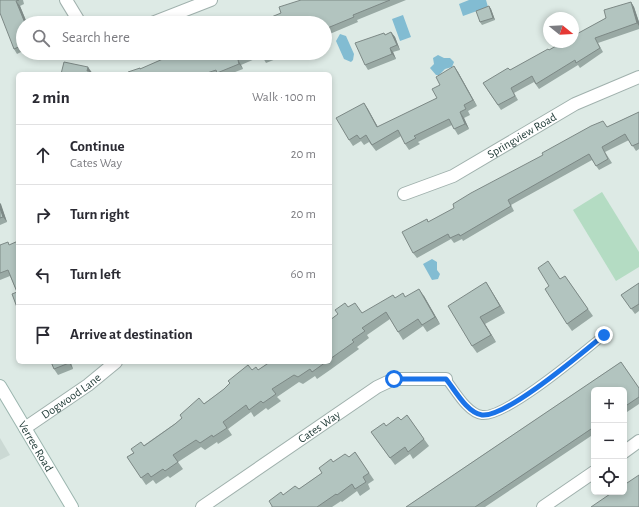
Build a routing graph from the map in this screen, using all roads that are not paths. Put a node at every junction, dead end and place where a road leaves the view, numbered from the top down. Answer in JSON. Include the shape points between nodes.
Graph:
{"nodes":[{"id":1,"x":211,"y":0,"type":"edge"},
{"id":2,"x":69,"y":4,"type":"edge"},
{"id":3,"x":76,"y":16,"type":"edge"},
{"id":4,"x":170,"y":16,"type":"edge"},
{"id":5,"x":639,"y":77,"type":"edge"},
{"id":6,"x":404,"y":194,"type":"dead end"},
{"id":7,"x":604,"y":335,"type":"dead end"},
{"id":8,"x":114,"y":364,"type":"edge"},
{"id":9,"x":446,"y":379,"type":"joint"},
{"id":10,"x":2,"y":393,"type":"edge"},
{"id":11,"x":25,"y":428,"type":"junction"},
{"id":12,"x":639,"y":441,"type":"edge"},
{"id":13,"x":627,"y":450,"type":"edge"},
{"id":14,"x":591,"y":474,"type":"edge"},
{"id":15,"x":72,"y":507,"type":"edge"},
{"id":16,"x":202,"y":507,"type":"edge"},
{"id":17,"x":543,"y":507,"type":"edge"}],
"edges":[{"from":1,"to":4,"type":"street"},
{"from":2,"to":3,"type":"street"},
{"from":5,"to":6,"type":"street","name":"Springview Road","via":[[575,104],[453,176]]},
{"from":7,"to":9,"type":"lane","via":[[534,390],[494,413],[483,416],[475,413]]},
{"from":8,"to":11,"type":"street","name":"Dogwood Lane","via":[[88,385]]},
{"from":9,"to":16,"type":"street","name":"Cates Way","via":[[394,379],[377,387]]},
{"from":10,"to":11,"type":"street","name":"Verree Road"},
{"from":11,"to":15,"type":"street","name":"Verree Road"},
{"from":12,"to":13,"type":"street"},
{"from":14,"to":17,"type":"street"}]}
